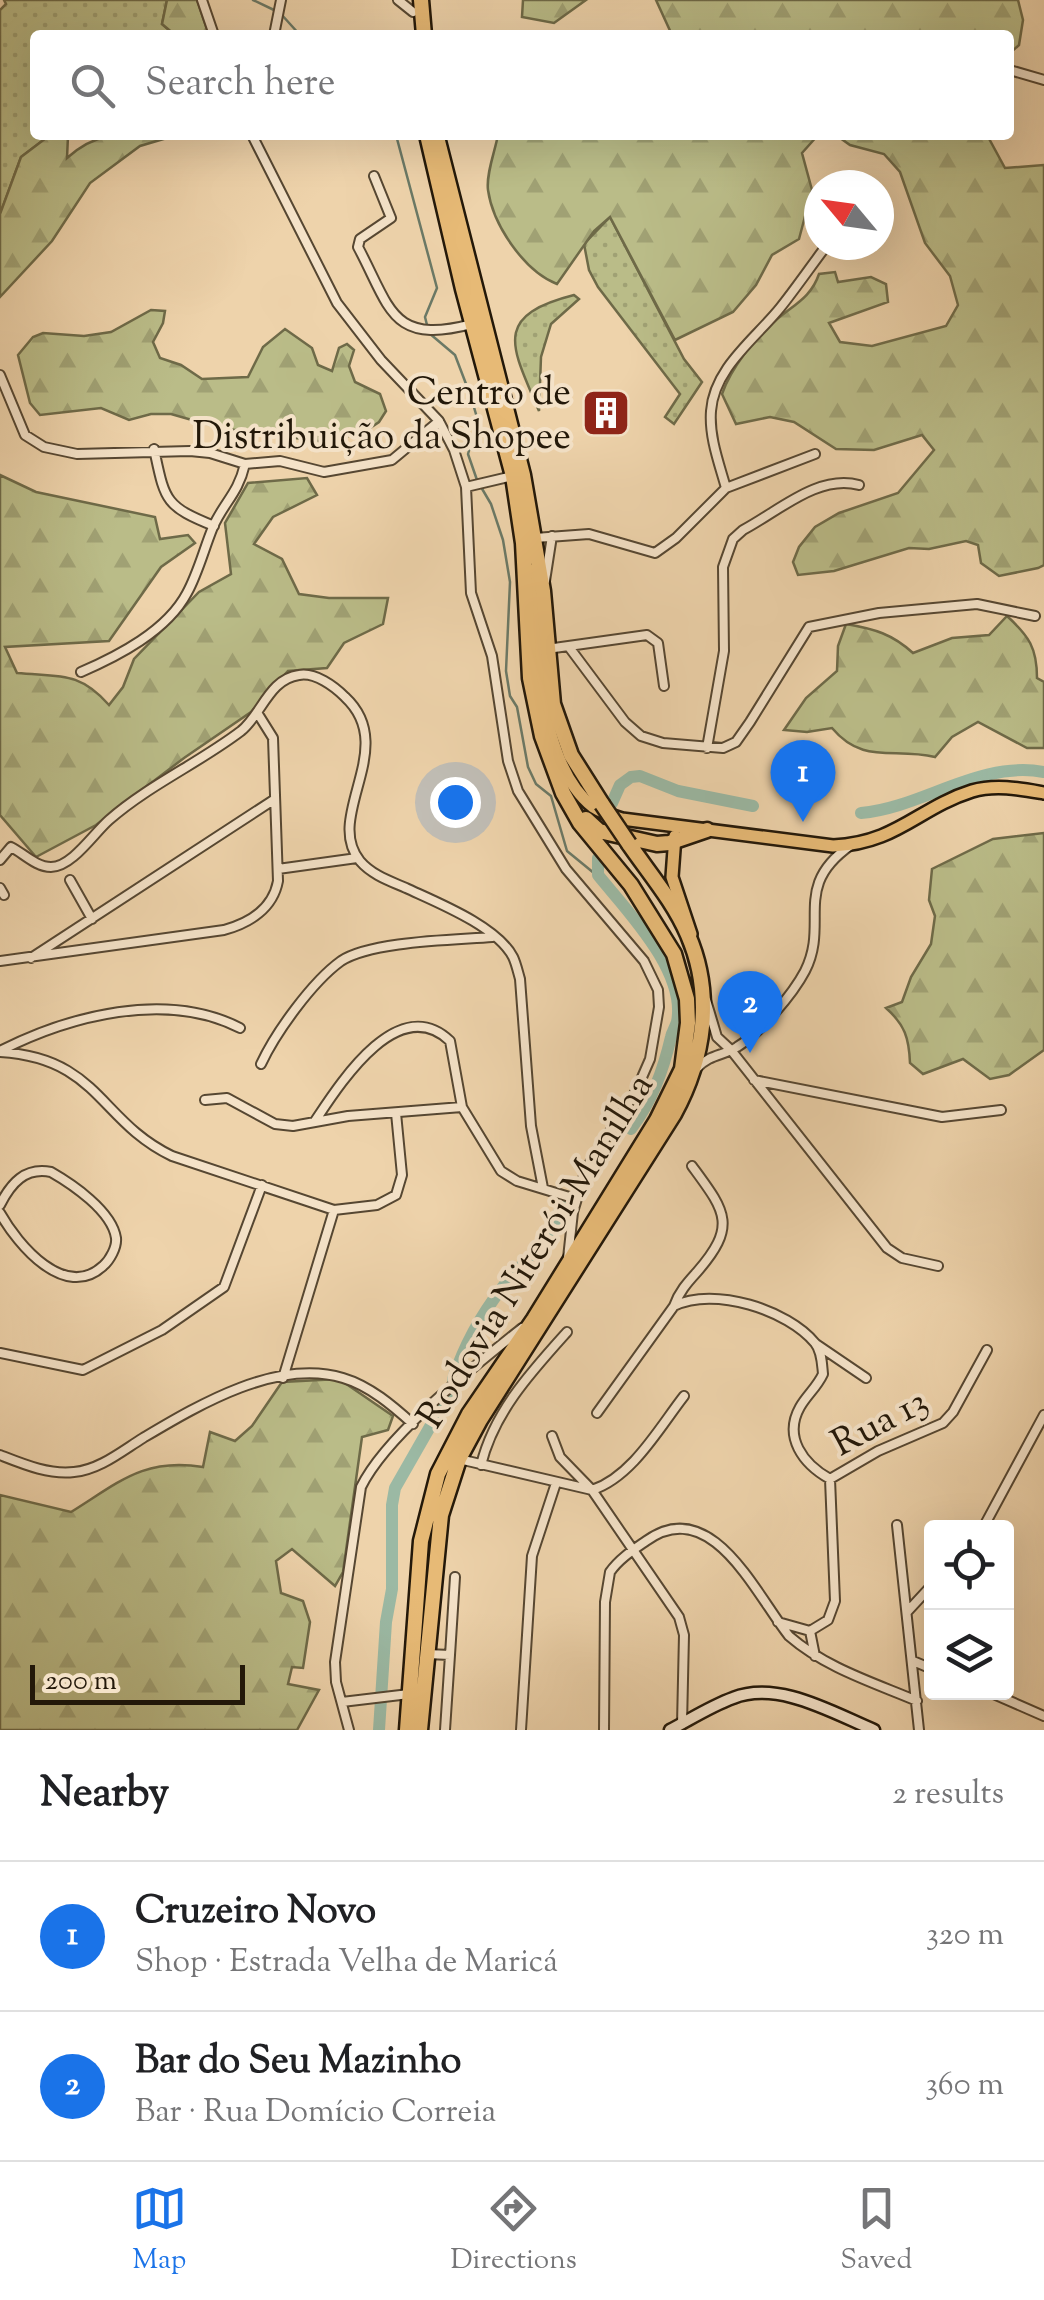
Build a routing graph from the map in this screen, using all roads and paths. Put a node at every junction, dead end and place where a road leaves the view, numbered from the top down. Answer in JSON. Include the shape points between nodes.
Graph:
{"nodes":[{"id":1,"x":202,"y":0,"type":"edge"},
{"id":2,"x":281,"y":0,"type":"edge"},
{"id":3,"x":398,"y":0,"type":"edge"},
{"id":4,"x":416,"y":4,"type":"edge"},
{"id":5,"x":212,"y":30,"type":"edge"},
{"id":6,"x":275,"y":30,"type":"edge"},
{"id":7,"x":415,"y":30,"type":"edge"},
{"id":8,"x":423,"y":30,"type":"edge"},
{"id":9,"x":1014,"y":72,"type":"edge"},
{"id":10,"x":1044,"y":80,"type":"edge"},
{"id":11,"x":255,"y":140,"type":"edge"},
{"id":12,"x":428,"y":140,"type":"edge"},
{"id":13,"x":438,"y":140,"type":"edge"},
{"id":14,"x":374,"y":176,"type":"dead end"},
{"id":15,"x":816,"y":260,"type":"edge"},
{"id":16,"x":472,"y":324,"type":"junction"},
{"id":17,"x":0,"y":376,"type":"edge"},
{"id":18,"x":439,"y":421,"type":"junction"},
{"id":19,"x":154,"y":449,"type":"junction"},
{"id":20,"x":815,"y":454,"type":"dead end"},
{"id":21,"x":245,"y":464,"type":"junction"},
{"id":22,"x":512,"y":476,"type":"junction"},
{"id":23,"x":859,"y":485,"type":"dead end"},
{"id":24,"x":470,"y":486,"type":"junction"},
{"id":25,"x":726,"y":488,"type":"junction"},
{"id":26,"x":214,"y":526,"type":"junction"},
{"id":27,"x":552,"y":536,"type":"junction"},
{"id":28,"x":535,"y":538,"type":"junction"},
{"id":29,"x":543,"y":590,"type":"junction"},
{"id":30,"x":1035,"y":616,"type":"dead end"},
{"id":31,"x":569,"y":648,"type":"junction"},
{"id":32,"x":547,"y":649,"type":"junction"},
{"id":33,"x":80,"y":672,"type":"dead end"},
{"id":34,"x":664,"y":686,"type":"dead end"},
{"id":35,"x":258,"y":714,"type":"junction"},
{"id":36,"x":708,"y":748,"type":"junction"},
{"id":37,"x":549,"y":758,"type":"junction"},
{"id":38,"x":1044,"y":793,"type":"edge"},
{"id":39,"x":276,"y":799,"type":"junction"},
{"id":40,"x":622,"y":819,"type":"junction"},
{"id":41,"x":670,"y":824,"type":"junction"},
{"id":42,"x":706,"y":830,"type":"junction"},
{"id":43,"x":607,"y":833,"type":"junction"},
{"id":44,"x":675,"y":842,"type":"junction"},
{"id":45,"x":853,"y":845,"type":"junction"},
{"id":46,"x":832,"y":846,"type":"junction"},
{"id":47,"x":357,"y":858,"type":"junction"},
{"id":48,"x":0,"y":860,"type":"edge"},
{"id":49,"x":674,"y":860,"type":"junction"},
{"id":50,"x":832,"y":861,"type":"junction"},
{"id":51,"x":278,"y":869,"type":"junction"},
{"id":52,"x":70,"y":880,"type":"dead end"},
{"id":53,"x":631,"y":885,"type":"junction"},
{"id":54,"x":92,"y":919,"type":"junction"},
{"id":55,"x":495,"y":937,"type":"junction"},
{"id":56,"x":694,"y":952,"type":"junction"},
{"id":57,"x":27,"y":960,"type":"junction"},
{"id":58,"x":0,"y":962,"type":"edge"},
{"id":59,"x":702,"y":991,"type":"junction"},
{"id":60,"x":240,"y":1028,"type":"dead end"},
{"id":61,"x":730,"y":1050,"type":"junction"},
{"id":62,"x":0,"y":1052,"type":"edge"},
{"id":63,"x":261,"y":1064,"type":"dead end"},
{"id":64,"x":694,"y":1072,"type":"junction"},
{"id":65,"x":752,"y":1079,"type":"junction"},
{"id":66,"x":205,"y":1100,"type":"dead end"},
{"id":67,"x":462,"y":1107,"type":"junction"},
{"id":68,"x":1000,"y":1110,"type":"dead end"},
{"id":69,"x":396,"y":1113,"type":"junction"},
{"id":70,"x":315,"y":1121,"type":"junction"},
{"id":71,"x":692,"y":1166,"type":"dead end"},
{"id":72,"x":262,"y":1185,"type":"junction"},
{"id":73,"x":543,"y":1188,"type":"junction"},
{"id":74,"x":576,"y":1200,"type":"junction"},
{"id":75,"x":0,"y":1204,"type":"edge"},
{"id":76,"x":334,"y":1210,"type":"junction"},
{"id":77,"x":0,"y":1213,"type":"edge"},
{"id":78,"x":568,"y":1263,"type":"junction"},
{"id":79,"x":938,"y":1266,"type":"dead end"},
{"id":80,"x":674,"y":1306,"type":"junction"},
{"id":81,"x":534,"y":1318,"type":"junction"},
{"id":82,"x":566,"y":1332,"type":"dead end"},
{"id":83,"x":816,"y":1344,"type":"junction"},
{"id":84,"x":987,"y":1350,"type":"dead end"},
{"id":85,"x":0,"y":1352,"type":"edge"},
{"id":86,"x":283,"y":1378,"type":"junction"},
{"id":87,"x":866,"y":1378,"type":"dead end"},
{"id":88,"x":684,"y":1396,"type":"dead end"},
{"id":89,"x":597,"y":1413,"type":"dead end"},
{"id":90,"x":1044,"y":1415,"type":"edge"},
{"id":91,"x":413,"y":1424,"type":"junction"},
{"id":92,"x":552,"y":1436,"type":"dead end"},
{"id":93,"x":0,"y":1456,"type":"edge"},
{"id":94,"x":459,"y":1459,"type":"junction"},
{"id":95,"x":482,"y":1465,"type":"junction"},
{"id":96,"x":830,"y":1479,"type":"junction"},
{"id":97,"x":556,"y":1483,"type":"junction"},
{"id":98,"x":592,"y":1490,"type":"junction"},
{"id":99,"x":988,"y":1520,"type":"edge"},
{"id":100,"x":897,"y":1525,"type":"dead end"},
{"id":101,"x":634,"y":1550,"type":"junction"},
{"id":102,"x":455,"y":1576,"type":"dead end"},
{"id":103,"x":924,"y":1594,"type":"edge"},
{"id":104,"x":907,"y":1612,"type":"junction"},
{"id":105,"x":778,"y":1622,"type":"junction"},
{"id":106,"x":810,"y":1631,"type":"junction"},
{"id":107,"x":427,"y":1654,"type":"junction"},
{"id":108,"x":450,"y":1655,"type":"junction"},
{"id":109,"x":815,"y":1656,"type":"junction"},
{"id":110,"x":913,"y":1661,"type":"junction"},
{"id":111,"x":924,"y":1666,"type":"edge"},
{"id":112,"x":410,"y":1694,"type":"junction"},
{"id":113,"x":1012,"y":1700,"type":"edge"},
{"id":114,"x":916,"y":1701,"type":"junction"},
{"id":115,"x":342,"y":1702,"type":"junction"},
{"id":116,"x":1044,"y":1716,"type":"edge"},
{"id":117,"x":682,"y":1724,"type":"junction"},
{"id":118,"x":349,"y":1730,"type":"edge"},
{"id":119,"x":408,"y":1730,"type":"edge"},
{"id":120,"x":420,"y":1730,"type":"edge"},
{"id":121,"x":445,"y":1730,"type":"edge"},
{"id":122,"x":522,"y":1730,"type":"edge"},
{"id":123,"x":604,"y":1730,"type":"edge"},
{"id":124,"x":670,"y":1730,"type":"edge"},
{"id":125,"x":874,"y":1730,"type":"edge"},
{"id":126,"x":919,"y":1730,"type":"edge"}],
"edges":[{"from":1,"to":5,"type":"street"},
{"from":2,"to":6,"type":"street"},
{"from":3,"to":4,"type":"street"},
{"from":4,"to":7,"type":"highway"},
{"from":4,"to":8,"type":"highway"},
{"from":9,"to":10,"type":"street"},
{"from":11,"to":18,"type":"street","via":[[337,304]]},
{"from":12,"to":16,"type":"highway","name":"Rodovia Niterói-Manilha"},
{"from":13,"to":28,"type":"highway","name":"Rodovia Niterói-Manilha"},
{"from":14,"to":16,"type":"street","via":[[392,218],[360,238],[358,247],[389,306],[410,327],[430,332]]},
{"from":15,"to":25,"type":"street","via":[[716,387],[711,430]]},
{"from":16,"to":22,"type":"highway","name":"Rodovia Niterói-Manilha"},
{"from":17,"to":19,"type":"street","via":[[25,435],[44,447],[77,454]]},
{"from":18,"to":21,"type":"street","via":[[400,456],[381,463],[318,472],[280,461]]},
{"from":18,"to":24,"type":"street"},
{"from":19,"to":21,"type":"street","via":[[210,453]]},
{"from":19,"to":26,"type":"street","via":[[168,500]]},
{"from":20,"to":25,"type":"street"},
{"from":21,"to":26,"type":"street"},
{"from":22,"to":24,"type":"street"},
{"from":22,"to":37,"type":"highway","name":"Rodovia Niterói-Manilha","via":[[530,678]]},
{"from":23,"to":36,"type":"street","via":[[823,484],[733,539],[723,567],[724,652]]},
{"from":24,"to":74,"type":"street","via":[[471,593],[492,656],[518,792],[566,869],[644,961],[658,990],[650,1059],[586,1170]]},
{"from":25,"to":27,"type":"street","via":[[655,553],[589,534]]},
{"from":26,"to":33,"type":"street","via":[[189,591],[170,616],[112,659]]},
{"from":27,"to":28,"type":"street"},
{"from":27,"to":29,"type":"street"},
{"from":28,"to":29,"type":"highway","name":"Rodovia Niterói-Manilha"},
{"from":28,"to":40,"type":"main road","via":[[536,634],[547,723],[583,796]]},
{"from":29,"to":32,"type":"highway","name":"Rodovia Niterói-Manilha"},
{"from":30,"to":36,"type":"street","via":[[977,604],[809,628],[736,742]]},
{"from":31,"to":32,"type":"street"},
{"from":31,"to":34,"type":"street","via":[[651,636],[661,654]]},
{"from":31,"to":36,"type":"street","via":[[634,731],[663,743]]},
{"from":32,"to":56,"type":"highway","name":"Rodovia Niterói-Manilha","bridge":true,"via":[[563,735]]},
{"from":35,"to":39,"type":"street","via":[[273,738]]},
{"from":35,"to":47,"type":"street","via":[[273,690],[308,674],[348,700],[359,716],[366,754],[349,829]]},
{"from":35,"to":48,"type":"street","via":[[121,810],[64,864],[43,866],[14,848]]},
{"from":37,"to":43,"type":"highway","via":[[590,824]]},
{"from":37,"to":53,"type":"highway","name":"Rodovia Niterói-Manilha","via":[[580,822]]},
{"from":38,"to":45,"type":"main road","via":[[970,791],[887,836]]},
{"from":39,"to":51,"type":"street"},
{"from":39,"to":54,"type":"street"},
{"from":40,"to":41,"type":"main road"},
{"from":40,"to":43,"type":"highway"},
{"from":41,"to":42,"type":"main road"},
{"from":41,"to":44,"type":"main road"},
{"from":42,"to":44,"type":"highway"},
{"from":42,"to":46,"type":"main road"},
{"from":42,"to":49,"type":"main road"},
{"from":43,"to":44,"type":"highway"},
{"from":43,"to":53,"type":"highway"},
{"from":44,"to":49,"type":"main road"},
{"from":45,"to":46,"type":"main road"},
{"from":45,"to":50,"type":"street"},
{"from":46,"to":50,"type":"street"},
{"from":47,"to":51,"type":"street"},
{"from":47,"to":55,"type":"street"},
{"from":49,"to":56,"type":"main road"},
{"from":50,"to":61,"type":"street","via":[[814,890],[806,970],[773,1013]]},
{"from":51,"to":57,"type":"street","via":[[272,901],[236,927]]},
{"from":52,"to":54,"type":"street"},
{"from":53,"to":78,"type":"highway","name":"Rodovia Niterói-Manilha","via":[[680,971],[688,1048],[657,1120]]},
{"from":54,"to":57,"type":"street"},
{"from":55,"to":63,"type":"street","via":[[418,942],[342,960],[282,1026]]},
{"from":55,"to":73,"type":"street","via":[[520,978],[531,1126]]},
{"from":56,"to":59,"type":"highway","name":"Rodovia Niterói-Manilha"},
{"from":57,"to":58,"type":"street"},
{"from":59,"to":61,"type":"street","via":[[717,1037]]},
{"from":59,"to":64,"type":"highway","name":"Rodovia Niterói-Manilha"},
{"from":60,"to":62,"type":"street","via":[[188,1012],[118,1012],[42,1030]]},
{"from":61,"to":64,"type":"street","via":[[710,1056]]},
{"from":61,"to":65,"type":"street"},
{"from":62,"to":72,"type":"street","via":[[64,1067],[160,1150]]},
{"from":64,"to":94,"type":"highway","name":"Rodovia Niterói-Manilha"},
{"from":65,"to":68,"type":"street","via":[[942,1117]]},
{"from":65,"to":79,"type":"street","via":[[887,1248]]},
{"from":66,"to":70,"type":"street","via":[[236,1101],[284,1126]]},
{"from":67,"to":69,"type":"street"},
{"from":67,"to":70,"type":"street","via":[[450,1040],[416,1028],[384,1038],[368,1052]]},
{"from":67,"to":73,"type":"street","via":[[501,1170]]},
{"from":69,"to":70,"type":"street"},
{"from":69,"to":76,"type":"street","via":[[402,1174],[396,1195],[376,1205]]},
{"from":71,"to":80,"type":"street","via":[[716,1199],[724,1225]]},
{"from":72,"to":76,"type":"street"},
{"from":72,"to":85,"type":"street","via":[[224,1288],[162,1330],[83,1370]]},
{"from":73,"to":74,"type":"street"},
{"from":74,"to":78,"type":"street"},
{"from":75,"to":77,"type":"street","via":[[25,1174],[51,1172],[104,1216],[114,1248],[89,1275],[62,1275],[34,1256]]},
{"from":76,"to":86,"type":"street"},
{"from":78,"to":81,"type":"highway","name":"Rodovia Niterói-Manilha"},
{"from":80,"to":83,"type":"street","via":[[696,1300],[750,1305],[788,1321]]},
{"from":80,"to":89,"type":"street"},
{"from":81,"to":91,"type":"street"},
{"from":81,"to":112,"type":"highway","name":"Rodovia Niterói-Manilha","via":[[468,1414],[438,1474],[421,1541]]},
{"from":82,"to":95,"type":"street","via":[[508,1403]]},
{"from":83,"to":87,"type":"street"},
{"from":83,"to":96,"type":"street","via":[[823,1374],[798,1410],[792,1435],[812,1468]]},
{"from":84,"to":96,"type":"street","name":"Rua 13","via":[[943,1423]]},
{"from":86,"to":91,"type":"street","via":[[345,1378]]},
{"from":86,"to":93,"type":"street","via":[[204,1402],[86,1470],[56,1472]]},
{"from":88,"to":98,"type":"street","via":[[630,1464]]},
{"from":90,"to":99,"type":"street"},
{"from":91,"to":115,"type":"street","via":[[361,1487],[335,1662]]},
{"from":92,"to":98,"type":"street","via":[[560,1457]]},
{"from":94,"to":95,"type":"street"},
{"from":94,"to":107,"type":"highway","name":"Rodovia Niterói-Manilha","via":[[441,1515]]},
{"from":95,"to":97,"type":"street"},
{"from":96,"to":106,"type":"street","name":"Rua 13","via":[[835,1601],[828,1620]]},
{"from":97,"to":98,"type":"street"},
{"from":97,"to":122,"type":"street","via":[[532,1556]]},
{"from":98,"to":101,"type":"street"},
{"from":100,"to":104,"type":"street"},
{"from":101,"to":105,"type":"street","via":[[674,1527],[699,1530],[723,1548]]},
{"from":101,"to":117,"type":"street","via":[[684,1635]]},
{"from":101,"to":123,"type":"street","via":[[615,1565],[608,1584]]},
{"from":102,"to":108,"type":"street"},
{"from":103,"to":104,"type":"street"},
{"from":104,"to":110,"type":"street"},
{"from":105,"to":106,"type":"street"},
{"from":105,"to":109,"type":"street"},
{"from":106,"to":109,"type":"street"},
{"from":107,"to":108,"type":"street"},
{"from":107,"to":120,"type":"highway","name":"Rodovia Niterói-Manilha"},
{"from":108,"to":121,"type":"street"},
{"from":109,"to":114,"type":"street"},
{"from":110,"to":111,"type":"street"},
{"from":110,"to":114,"type":"street"},
{"from":112,"to":115,"type":"street"},
{"from":112,"to":119,"type":"highway","name":"Rodovia Niterói-Manilha"},
{"from":113,"to":116,"type":"street"},
{"from":114,"to":126,"type":"street"},
{"from":115,"to":118,"type":"street"},
{"from":117,"to":124,"type":"street"},
{"from":117,"to":125,"type":"street","via":[[734,1697],[767,1693]]}]}
